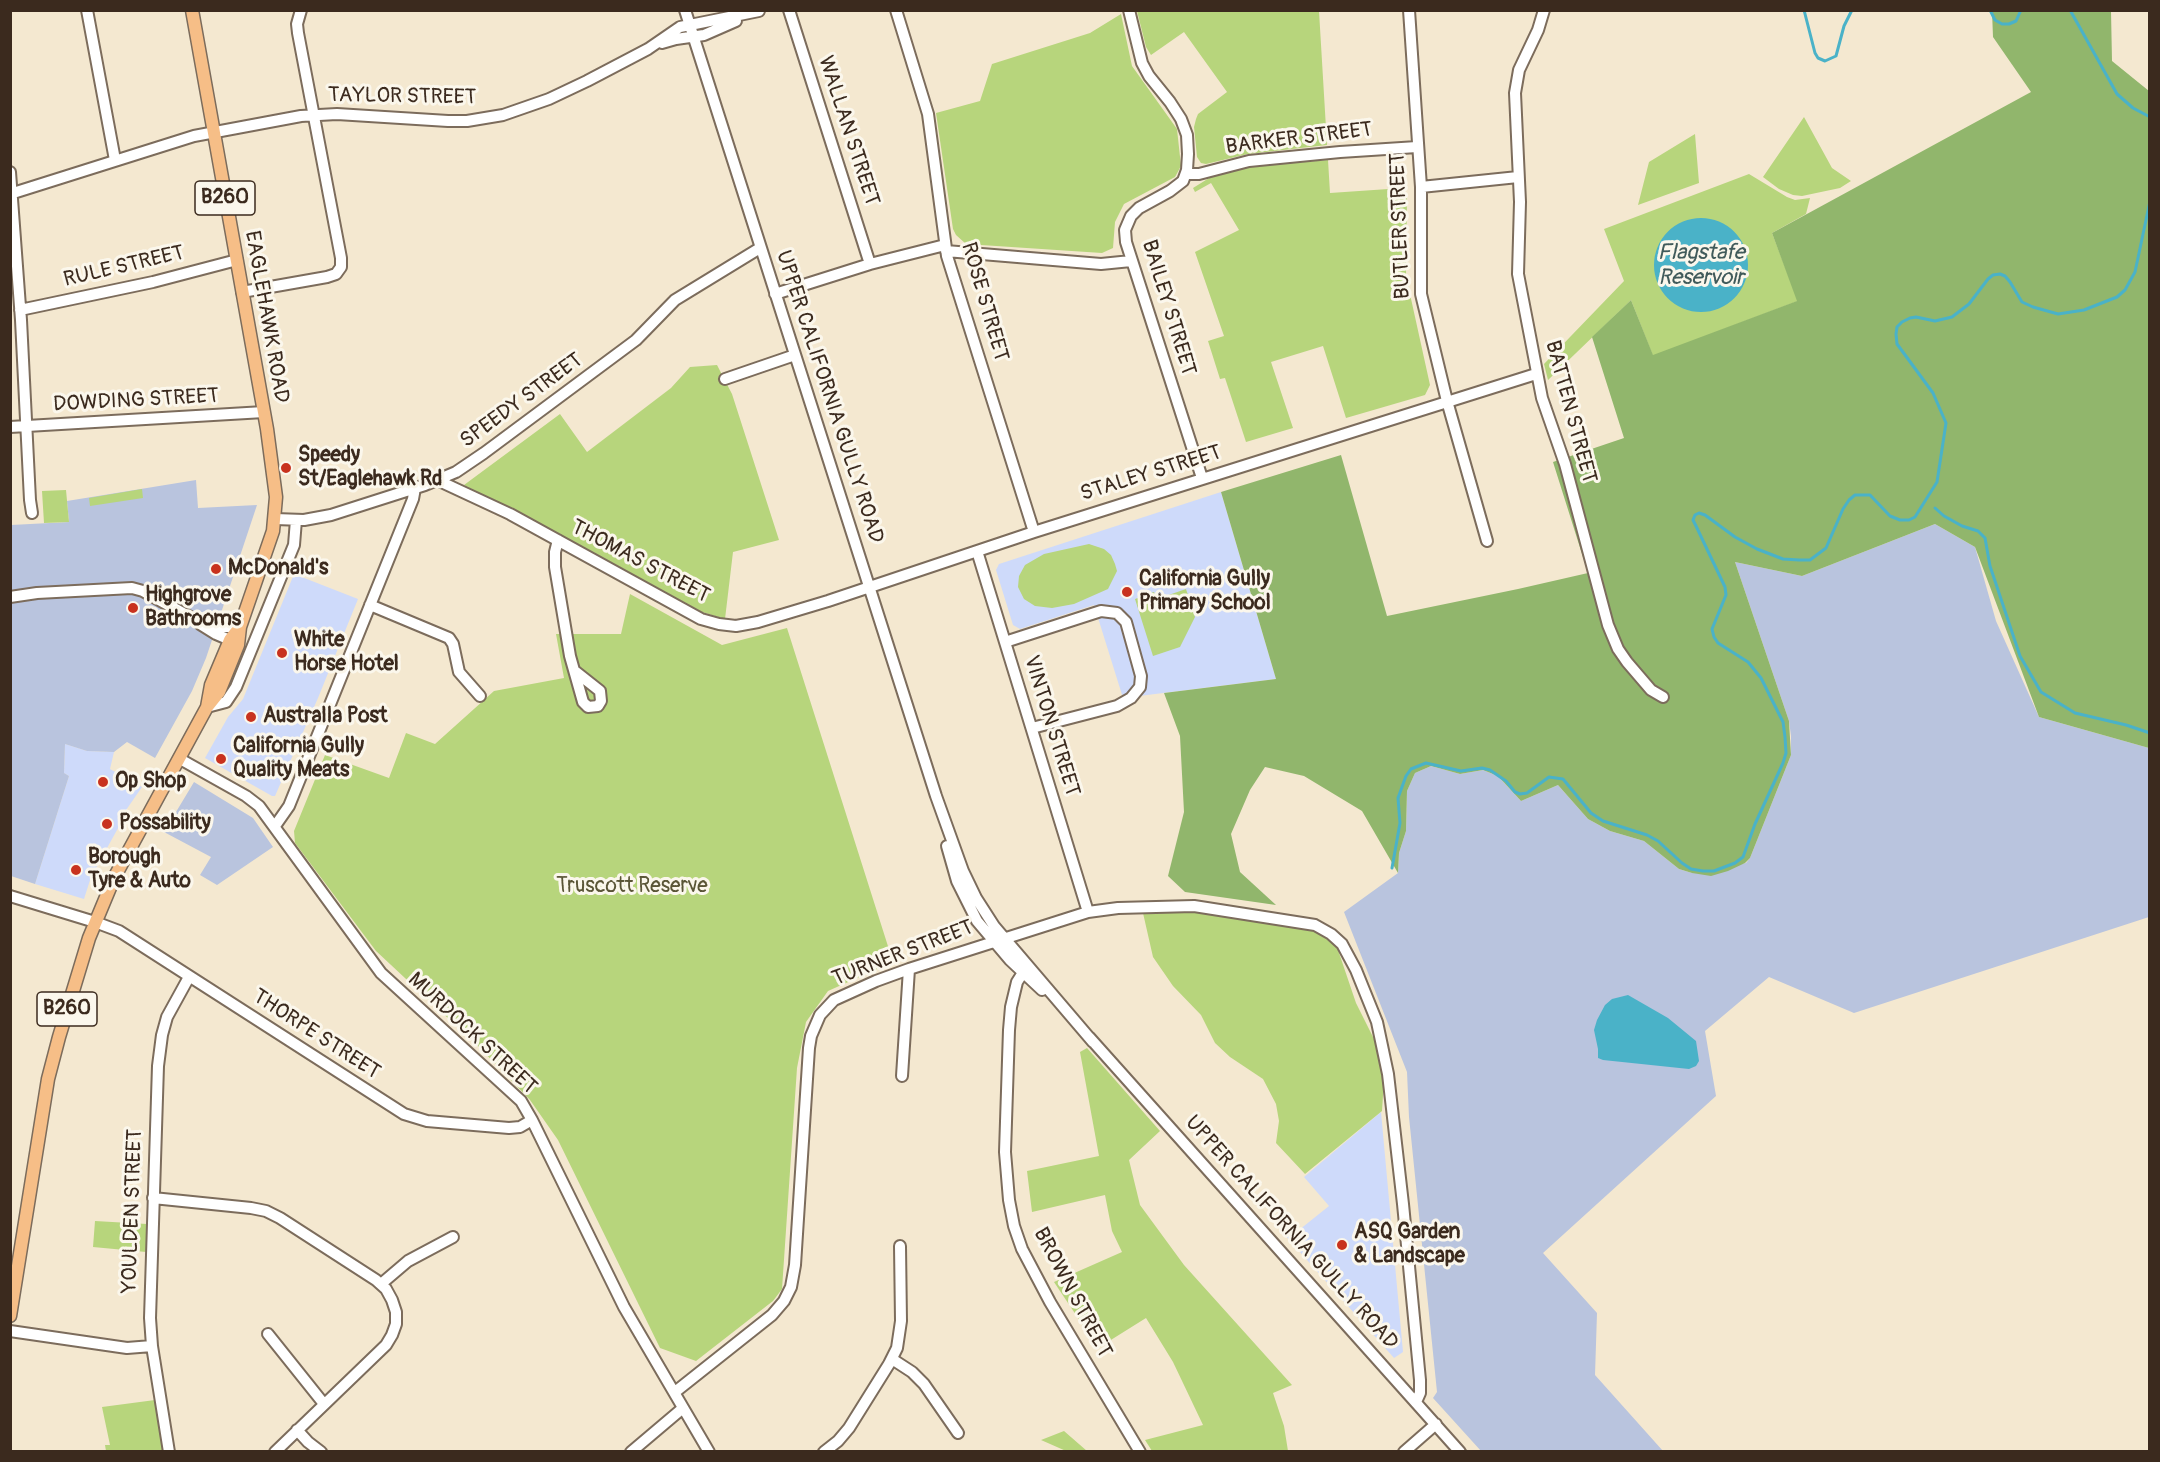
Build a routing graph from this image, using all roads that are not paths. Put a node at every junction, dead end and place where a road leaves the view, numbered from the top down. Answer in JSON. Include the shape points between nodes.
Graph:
{"nodes":[{"id":1,"x":87,"y":10,"type":"edge"},
{"id":2,"x":192,"y":10,"type":"edge"},
{"id":3,"x":300,"y":10,"type":"edge"},
{"id":4,"x":685,"y":10,"type":"edge"},
{"id":5,"x":789,"y":10,"type":"edge"},
{"id":6,"x":896,"y":10,"type":"edge"},
{"id":7,"x":1128,"y":10,"type":"edge"},
{"id":8,"x":1409,"y":10,"type":"edge"},
{"id":9,"x":1544,"y":10,"type":"edge"},
{"id":10,"x":760,"y":11,"type":"edge"},
{"id":11,"x":689,"y":25,"type":"junction"},
{"id":12,"x":693,"y":37,"type":"junction"},
{"id":13,"x":648,"y":49,"type":"junction"},
{"id":14,"x":314,"y":115,"type":"junction"},
{"id":15,"x":213,"y":132,"type":"junction"},
{"id":16,"x":1417,"y":147,"type":"junction"},
{"id":17,"x":115,"y":160,"type":"junction"},
{"id":18,"x":10,"y":172,"type":"edge"},
{"id":19,"x":1186,"y":174,"type":"junction"},
{"id":20,"x":1518,"y":177,"type":"junction"},
{"id":21,"x":1421,"y":188,"type":"junction"},
{"id":22,"x":11,"y":194,"type":"edge"},
{"id":23,"x":760,"y":248,"type":"junction"},
{"id":24,"x":946,"y":248,"type":"junction"},
{"id":25,"x":237,"y":260,"type":"junction"},
{"id":26,"x":1131,"y":261,"type":"junction"},
{"id":27,"x":870,"y":264,"type":"junction"},
{"id":28,"x":242,"y":292,"type":"junction"},
{"id":29,"x":775,"y":294,"type":"junction"},
{"id":30,"x":21,"y":310,"type":"junction"},
{"id":31,"x":795,"y":355,"type":"junction"},
{"id":32,"x":1536,"y":374,"type":"junction"},
{"id":33,"x":724,"y":379,"type":"dead end"},
{"id":34,"x":1446,"y":401,"type":"junction"},
{"id":35,"x":264,"y":412,"type":"junction"},
{"id":36,"x":25,"y":426,"type":"junction"},
{"id":37,"x":10,"y":427,"type":"edge"},
{"id":38,"x":1202,"y":478,"type":"junction"},
{"id":39,"x":437,"y":480,"type":"junction"},
{"id":40,"x":415,"y":488,"type":"junction"},
{"id":41,"x":32,"y":513,"type":"dead end"},
{"id":42,"x":275,"y":519,"type":"junction"},
{"id":43,"x":296,"y":520,"type":"junction"},
{"id":44,"x":1034,"y":532,"type":"junction"},
{"id":45,"x":558,"y":540,"type":"junction"},
{"id":46,"x":1487,"y":541,"type":"dead end"},
{"id":47,"x":977,"y":551,"type":"junction"},
{"id":48,"x":869,"y":586,"type":"junction"},
{"id":49,"x":10,"y":597,"type":"edge"},
{"id":50,"x":370,"y":605,"type":"junction"},
{"id":51,"x":190,"y":616,"type":"junction"},
{"id":52,"x":236,"y":635,"type":"junction"},
{"id":53,"x":1005,"y":642,"type":"junction"},
{"id":54,"x":576,"y":672,"type":"dead end"},
{"id":55,"x":480,"y":696,"type":"dead end"},
{"id":56,"x":1663,"y":697,"type":"dead end"},
{"id":57,"x":207,"y":707,"type":"junction"},
{"id":58,"x":1032,"y":728,"type":"junction"},
{"id":59,"x":180,"y":759,"type":"junction"},
{"id":60,"x":275,"y":826,"type":"junction"},
{"id":61,"x":10,"y":896,"type":"edge"},
{"id":62,"x":1088,"y":912,"type":"junction"},
{"id":63,"x":95,"y":922,"type":"junction"},
{"id":64,"x":998,"y":939,"type":"junction"},
{"id":65,"x":909,"y":969,"type":"junction"},
{"id":66,"x":1025,"y":969,"type":"junction"},
{"id":67,"x":189,"y":977,"type":"junction"},
{"id":68,"x":902,"y":1076,"type":"dead end"},
{"id":69,"x":532,"y":1120,"type":"junction"},
{"id":70,"x":153,"y":1198,"type":"junction"},
{"id":71,"x":453,"y":1237,"type":"dead end"},
{"id":72,"x":900,"y":1246,"type":"dead end"},
{"id":73,"x":381,"y":1284,"type":"junction"},
{"id":74,"x":10,"y":1316,"type":"edge"},
{"id":75,"x":10,"y":1331,"type":"edge"},
{"id":76,"x":268,"y":1334,"type":"dead end"},
{"id":77,"x":152,"y":1346,"type":"junction"},
{"id":78,"x":892,"y":1359,"type":"junction"},
{"id":79,"x":675,"y":1392,"type":"junction"},
{"id":80,"x":1416,"y":1402,"type":"junction"},
{"id":81,"x":324,"y":1404,"type":"junction"},
{"id":82,"x":683,"y":1408,"type":"junction"},
{"id":83,"x":1436,"y":1424,"type":"junction"},
{"id":84,"x":297,"y":1430,"type":"junction"},
{"id":85,"x":958,"y":1433,"type":"dead end"},
{"id":86,"x":169,"y":1452,"type":"edge"},
{"id":87,"x":275,"y":1452,"type":"edge"},
{"id":88,"x":321,"y":1452,"type":"edge"},
{"id":89,"x":631,"y":1452,"type":"edge"},
{"id":90,"x":709,"y":1452,"type":"edge"},
{"id":91,"x":824,"y":1452,"type":"edge"},
{"id":92,"x":1140,"y":1452,"type":"edge"},
{"id":93,"x":1404,"y":1452,"type":"edge"},
{"id":94,"x":1460,"y":1452,"type":"edge"}],
"edges":[{"from":1,"to":17,"type":"street"},
{"from":2,"to":15,"type":"main road","name":"EAGLEHAWK ROAD","number":"B260"},
{"from":3,"to":14,"type":"street","via":[[298,33]]},
{"from":4,"to":11,"type":"street","name":"UPPER CALIFORNIA GULLY ROAD"},
{"from":5,"to":27,"type":"street","name":"WALLAN STREET"},
{"from":6,"to":24,"type":"street","name":"ROSE STREET","via":[[928,114]]},
{"from":7,"to":19,"type":"street","via":[[1142,63],[1185,128]]},
{"from":8,"to":16,"type":"street","name":"BUTLER STREET"},
{"from":9,"to":20,"type":"street","name":"BATTEN STREET","via":[[1516,81]]},
{"from":10,"to":11,"type":"street","name":"TAYLOR STREET"},
{"from":10,"to":12,"type":"street","name":"TAYLOR STREET"},
{"from":11,"to":12,"type":"street","name":"UPPER CALIFORNIA GULLY ROAD"},
{"from":11,"to":13,"type":"street","name":"TAYLOR STREET"},
{"from":12,"to":13,"type":"street","name":"TAYLOR STREET"},
{"from":12,"to":23,"type":"street","name":"UPPER CALIFORNIA GULLY ROAD"},
{"from":13,"to":14,"type":"street","name":"TAYLOR STREET","via":[[549,99],[503,115],[448,121]]},
{"from":14,"to":15,"type":"street","name":"TAYLOR STREET"},
{"from":14,"to":28,"type":"street","via":[[341,267],[327,278]]},
{"from":15,"to":17,"type":"street","name":"TAYLOR STREET"},
{"from":15,"to":25,"type":"main road","name":"EAGLEHAWK ROAD","number":"B260"},
{"from":16,"to":19,"type":"street","name":"BARKER STREET","via":[[1256,160]]},
{"from":16,"to":21,"type":"street","name":"BUTLER STREET"},
{"from":17,"to":22,"type":"street","name":"TAYLOR STREET"},
{"from":18,"to":22,"type":"street"},
{"from":19,"to":26,"type":"street","name":"BAILEY STREET","via":[[1178,186],[1139,208],[1128,219],[1125,234]]},
{"from":20,"to":21,"type":"street"},
{"from":20,"to":32,"type":"street","name":"BATTEN STREET","via":[[1518,274]]},
{"from":21,"to":34,"type":"street","name":"BUTLER STREET","via":[[1420,294]]},
{"from":22,"to":30,"type":"street"},
{"from":23,"to":29,"type":"street","name":"UPPER CALIFORNIA GULLY ROAD"},
{"from":23,"to":39,"type":"street","name":"SPEEDY STREET","via":[[675,300],[621,352],[484,453]]},
{"from":24,"to":26,"type":"street","via":[[1101,264]]},
{"from":24,"to":27,"type":"street"},
{"from":24,"to":44,"type":"street","name":"ROSE STREET"},
{"from":25,"to":28,"type":"main road","name":"EAGLEHAWK ROAD","number":"B260"},
{"from":25,"to":30,"type":"street","name":"RULE STREET"},
{"from":26,"to":38,"type":"street","name":"BAILEY STREET"},
{"from":27,"to":29,"type":"street"},
{"from":28,"to":35,"type":"main road","name":"EAGLEHAWK ROAD","number":"B260"},
{"from":29,"to":31,"type":"street","name":"UPPER CALIFORNIA GULLY ROAD"},
{"from":30,"to":36,"type":"street"},
{"from":31,"to":33,"type":"street"},
{"from":31,"to":48,"type":"street","name":"UPPER CALIFORNIA GULLY ROAD"},
{"from":32,"to":34,"type":"street","name":"STALEY STREET"},
{"from":32,"to":56,"type":"street","name":"BATTEN STREET","via":[[1615,643],[1640,678]]},
{"from":34,"to":38,"type":"street","name":"STALEY STREET"},
{"from":34,"to":46,"type":"street","name":"BUTLER STREET"},
{"from":35,"to":36,"type":"street","name":"DOWDING STREET"},
{"from":35,"to":42,"type":"main road","name":"EAGLEHAWK ROAD","number":"B260","via":[[275,479]]},
{"from":36,"to":37,"type":"street","name":"DOWDING STREET"},
{"from":36,"to":41,"type":"street"},
{"from":38,"to":44,"type":"street","name":"STALEY STREET"},
{"from":39,"to":40,"type":"street","name":"SPEEDY STREET"},
{"from":39,"to":45,"type":"street","name":"THOMAS STREET"},
{"from":40,"to":43,"type":"street","name":"SPEEDY STREET","via":[[331,515]]},
{"from":40,"to":50,"type":"street"},
{"from":42,"to":43,"type":"street","name":"SPEEDY STREET"},
{"from":42,"to":52,"type":"main road","name":"EAGLEHAWK ROAD","number":"B260"},
{"from":43,"to":57,"type":"street","via":[[294,545],[236,687],[226,702]]},
{"from":44,"to":47,"type":"street","name":"STALEY STREET"},
{"from":45,"to":48,"type":"street","name":"THOMAS STREET","via":[[701,619],[719,624],[758,622]]},
{"from":45,"to":54,"type":"street","via":[[556,576]]},
{"from":47,"to":48,"type":"street","name":"STALEY STREET"},
{"from":47,"to":53,"type":"street","name":"VINTON STREET"},
{"from":48,"to":64,"type":"street","name":"UPPER CALIFORNIA GULLY ROAD","via":[[936,796],[957,881],[974,915]]},
{"from":49,"to":51,"type":"street","via":[[132,588]]},
{"from":50,"to":55,"type":"street","via":[[449,638],[459,672]]},
{"from":50,"to":60,"type":"street","via":[[289,806]]},
{"from":51,"to":52,"type":"street"},
{"from":51,"to":52,"type":"street","via":[[214,633]]},
{"from":52,"to":57,"type":"main road","name":"EAGLEHAWK ROAD","number":"B260","via":[[212,686]]},
{"from":53,"to":58,"type":"street","name":"VINTON STREET"},
{"from":53,"to":58,"type":"street","via":[[1101,611],[1117,613],[1126,622],[1141,676],[1136,693],[1123,704]]},
{"from":57,"to":59,"type":"main road","name":"EAGLEHAWK ROAD","number":"B260"},
{"from":58,"to":62,"type":"street","name":"VINTON STREET"},
{"from":59,"to":60,"type":"street","name":"MURDOCK STREET","via":[[253,801]]},
{"from":59,"to":63,"type":"main road","name":"EAGLEHAWK ROAD","number":"B260","via":[[120,867]]},
{"from":60,"to":69,"type":"street","name":"MURDOCK STREET","via":[[381,973],[517,1096]]},
{"from":61,"to":63,"type":"street","name":"THORPE STREET"},
{"from":62,"to":64,"type":"street","name":"TURNER STREET"},
{"from":62,"to":80,"type":"street","name":"TURNER STREET","via":[[1204,907],[1304,923],[1324,929],[1342,944],[1377,1022],[1385,1057],[1420,1380]]},
{"from":63,"to":67,"type":"street","name":"THORPE STREET","via":[[119,931]]},
{"from":63,"to":74,"type":"main road","name":"EAGLEHAWK ROAD","number":"B260","via":[[48,1079]]},
{"from":64,"to":65,"type":"street","name":"TURNER STREET"},
{"from":64,"to":66,"type":"street","name":"UPPER CALIFORNIA GULLY ROAD"},
{"from":65,"to":68,"type":"street"},
{"from":65,"to":79,"type":"street","name":"TURNER STREET","via":[[843,994],[820,1015],[809,1048],[791,1287],[772,1315]]},
{"from":66,"to":80,"type":"street","name":"UPPER CALIFORNIA GULLY ROAD"},
{"from":66,"to":92,"type":"street","name":"BROWN STREET","via":[[1017,982],[1011,1007],[1006,1103],[1006,1157],[1014,1226],[1050,1302]]},
{"from":67,"to":69,"type":"street","name":"THORPE STREET","via":[[404,1114],[427,1121],[509,1128]]},
{"from":67,"to":70,"type":"street","name":"YOULDEN STREET","via":[[171,1008],[160,1045]]},
{"from":69,"to":79,"type":"street","name":"MURDOCK STREET","via":[[624,1306]]},
{"from":70,"to":73,"type":"street","via":[[266,1211]]},
{"from":70,"to":77,"type":"street","name":"YOULDEN STREET"},
{"from":71,"to":73,"type":"street","via":[[408,1261]]},
{"from":72,"to":78,"type":"street","via":[[901,1329]]},
{"from":73,"to":81,"type":"street","via":[[390,1294],[396,1312],[392,1335]]},
{"from":75,"to":77,"type":"street","via":[[127,1348]]},
{"from":76,"to":81,"type":"street"},
{"from":77,"to":86,"type":"street","name":"YOULDEN STREET"},
{"from":78,"to":85,"type":"street","via":[[924,1384]]},
{"from":78,"to":91,"type":"street","via":[[849,1428]]},
{"from":79,"to":82,"type":"street","name":"MURDOCK STREET"},
{"from":80,"to":83,"type":"street","name":"UPPER CALIFORNIA GULLY ROAD"},
{"from":81,"to":84,"type":"street"},
{"from":82,"to":89,"type":"street"},
{"from":82,"to":90,"type":"street","name":"MURDOCK STREET"},
{"from":83,"to":93,"type":"street"},
{"from":83,"to":94,"type":"street","name":"UPPER CALIFORNIA GULLY ROAD"},
{"from":84,"to":87,"type":"street"},
{"from":84,"to":88,"type":"street"}]}
